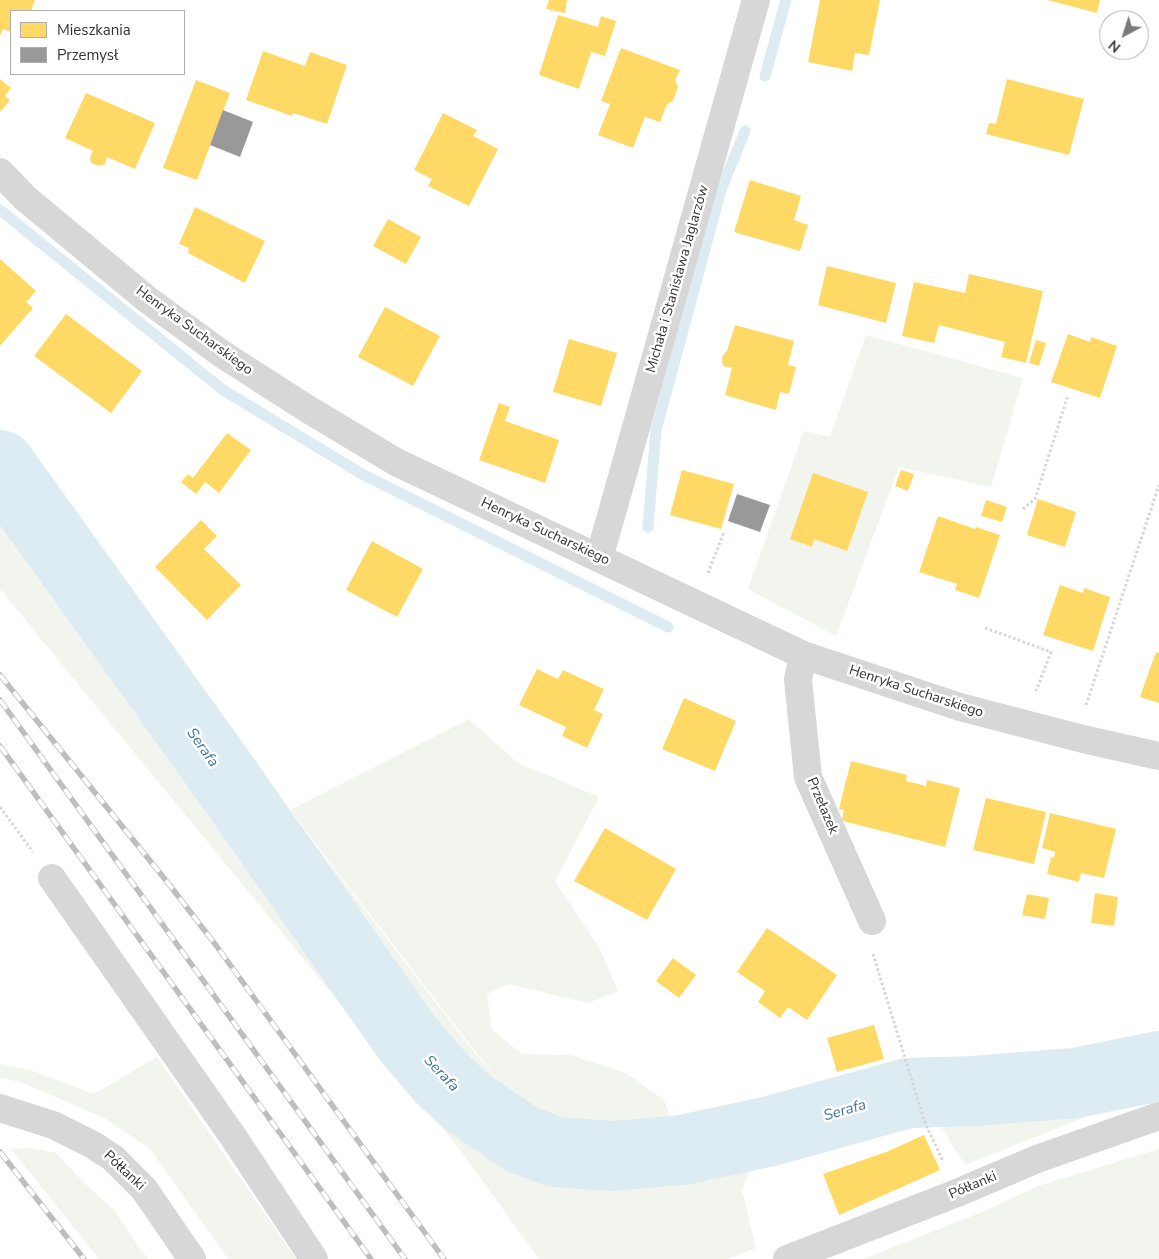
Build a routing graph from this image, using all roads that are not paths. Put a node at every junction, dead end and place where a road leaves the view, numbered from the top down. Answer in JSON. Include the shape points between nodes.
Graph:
{"nodes":[{"id":1,"x":756,"y":0,"type":"edge"},
{"id":2,"x":0,"y":172,"type":"edge"},
{"id":3,"x":599,"y":557,"type":"junction"},
{"id":4,"x":803,"y":655,"type":"junction"},
{"id":5,"x":1159,"y":756,"type":"edge"},
{"id":6,"x":52,"y":878,"type":"road end"},
{"id":7,"x":872,"y":921,"type":"road end"},
{"id":8,"x":0,"y":1108,"type":"edge"},
{"id":9,"x":1159,"y":1116,"type":"edge"},
{"id":10,"x":192,"y":1259,"type":"edge"},
{"id":11,"x":314,"y":1259,"type":"edge"},
{"id":12,"x":787,"y":1259,"type":"edge"}],
"edges":[{"from":1,"to":3,"type":"street","name":"Michała i Stanisława Jaglarzów"},
{"from":2,"to":3,"type":"street","name":"Henryka Sucharskiego","via":[[26,198],[148,300],[222,354],[306,408],[396,462]]},
{"from":3,"to":4,"type":"street","name":"Henryka Sucharskiego"},
{"from":4,"to":5,"type":"street","name":"Henryka Sucharskiego","via":[[960,707]]},
{"from":4,"to":7,"type":"street","name":"Przełazek","via":[[798,680],[808,777]]},
{"from":6,"to":11,"type":"street","via":[[232,1135]]},
{"from":8,"to":10,"type":"street","name":"Półłanki","via":[[67,1131],[113,1158],[144,1189]]},
{"from":9,"to":12,"type":"street","name":"Półłanki","via":[[1037,1159]]}]}
